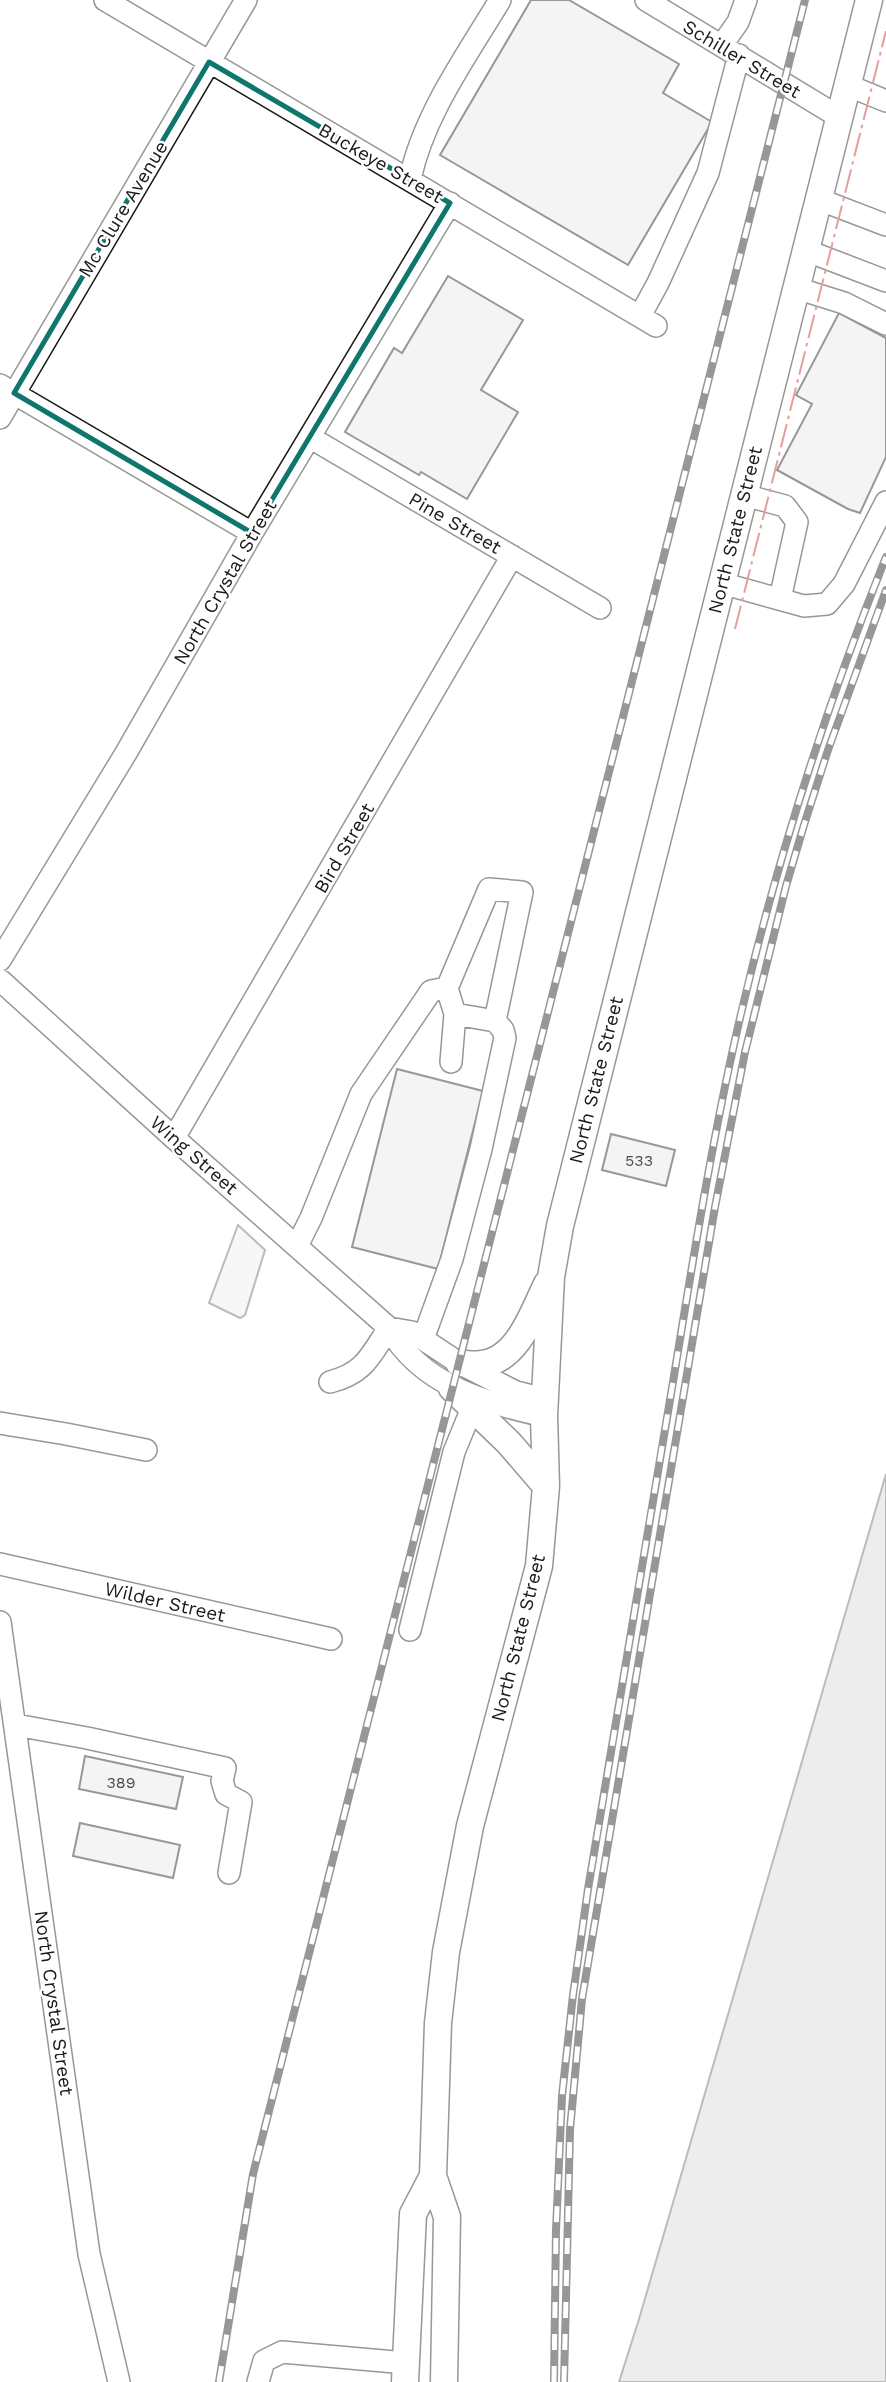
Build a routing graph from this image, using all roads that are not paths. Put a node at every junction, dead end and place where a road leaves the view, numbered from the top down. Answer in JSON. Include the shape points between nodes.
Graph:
{"nodes":[{"id":1,"x":105,"y":0,"type":"edge"},
{"id":2,"x":246,"y":0,"type":"edge"},
{"id":3,"x":499,"y":0,"type":"edge"},
{"id":4,"x":646,"y":0,"type":"edge"},
{"id":5,"x":746,"y":0,"type":"edge"},
{"id":6,"x":869,"y":0,"type":"edge"},
{"id":7,"x":731,"y":50,"type":"junction"},
{"id":8,"x":209,"y":62,"type":"junction"},
{"id":9,"x":847,"y":85,"type":"junction"},
{"id":10,"x":886,"y":101,"type":"edge"},
{"id":11,"x":839,"y":117,"type":"junction"},
{"id":12,"x":410,"y":179,"type":"junction"},
{"id":13,"x":818,"y":199,"type":"junction"},
{"id":14,"x":450,"y":204,"type":"junction"},
{"id":15,"x":886,"y":225,"type":"edge"},
{"id":16,"x":806,"y":250,"type":"junction"},
{"id":17,"x":886,"y":281,"type":"edge"},
{"id":18,"x":796,"y":288,"type":"junction"},
{"id":19,"x":886,"y":324,"type":"edge"},
{"id":20,"x":7,"y":389,"type":"edge"},
{"id":21,"x":0,"y":418,"type":"edge"},
{"id":22,"x":311,"y":438,"type":"junction"},
{"id":23,"x":744,"y":495,"type":"junction"},
{"id":24,"x":886,"y":502,"type":"edge"},
{"id":25,"x":252,"y":533,"type":"junction"},
{"id":26,"x":512,"y":556,"type":"junction"},
{"id":27,"x":721,"y":583,"type":"junction"},
{"id":28,"x":780,"y":599,"type":"junction"},
{"id":29,"x":600,"y":608,"type":"dead end"},
{"id":30,"x":0,"y":960,"type":"edge"},
{"id":31,"x":0,"y":980,"type":"edge"},
{"id":32,"x":447,"y":988,"type":"junction"},
{"id":33,"x":455,"y":1014,"type":"junction"},
{"id":34,"x":495,"y":1021,"type":"junction"},
{"id":35,"x":451,"y":1062,"type":"dead end"},
{"id":36,"x":174,"y":1138,"type":"junction"},
{"id":37,"x":297,"y":1246,"type":"junction"},
{"id":38,"x":551,"y":1277,"type":"junction"},
{"id":39,"x":389,"y":1328,"type":"junction"},
{"id":40,"x":423,"y":1339,"type":"junction"},
{"id":41,"x":456,"y":1376,"type":"junction"},
{"id":42,"x":330,"y":1382,"type":"dead end"},
{"id":43,"x":472,"y":1408,"type":"junction"},
{"id":44,"x":544,"y":1408,"type":"junction"},
{"id":45,"x":0,"y":1423,"type":"edge"},
{"id":46,"x":146,"y":1450,"type":"dead end"},
{"id":47,"x":546,"y":1486,"type":"junction"},
{"id":48,"x":0,"y":1564,"type":"edge"},
{"id":49,"x":0,"y":1622,"type":"edge"},
{"id":50,"x":410,"y":1630,"type":"dead end"},
{"id":51,"x":331,"y":1639,"type":"dead end"},
{"id":52,"x":16,"y":1725,"type":"junction"},
{"id":53,"x":229,"y":1872,"type":"dead end"},
{"id":54,"x":433,"y":2176,"type":"junction"},
{"id":55,"x":405,"y":2372,"type":"edge"},
{"id":56,"x":119,"y":2382,"type":"edge"},
{"id":57,"x":258,"y":2382,"type":"edge"},
{"id":58,"x":444,"y":2382,"type":"edge"}],
"edges":[{"from":1,"to":8,"type":"street","name":"Buckeye Street"},
{"from":2,"to":8,"type":"street","name":"Mc Clure Avenue"},
{"from":3,"to":12,"type":"street","via":[[419,142]]},
{"from":4,"to":7,"type":"street","name":"Schiller Street"},
{"from":5,"to":7,"type":"street"},
{"from":6,"to":9,"type":"main road","name":"North State Street"},
{"from":7,"to":11,"type":"street","name":"Schiller Street"},
{"from":7,"to":14,"type":"street","name":"Buckeye Street","via":[[708,173],[658,283],[648,321]]},
{"from":8,"to":12,"type":"street","name":"Buckeye Street"},
{"from":8,"to":20,"type":"street","name":"Mc Clure Avenue"},
{"from":9,"to":10,"type":"street"},
{"from":9,"to":11,"type":"main road","name":"North State Street"},
{"from":11,"to":13,"type":"main road","name":"North State Street"},
{"from":12,"to":14,"type":"street","name":"Buckeye Street"},
{"from":13,"to":15,"type":"street"},
{"from":13,"to":16,"type":"main road","name":"North State Street"},
{"from":14,"to":22,"type":"street","name":"North Crystal Street"},
{"from":16,"to":17,"type":"street"},
{"from":16,"to":18,"type":"main road","name":"North State Street"},
{"from":18,"to":19,"type":"street","via":[[844,303]]},
{"from":18,"to":23,"type":"main road","name":"North State Street"},
{"from":20,"to":21,"type":"street","name":"Mc Clure Avenue"},
{"from":20,"to":25,"type":"street"},
{"from":22,"to":25,"type":"street","name":"North Crystal Street"},
{"from":22,"to":26,"type":"street","name":"Pine Street"},
{"from":23,"to":27,"type":"main road","name":"North State Street"},
{"from":23,"to":28,"type":"street","via":[[785,506],[797,522]]},
{"from":24,"to":28,"type":"street","via":[[844,584],[827,604],[804,606]]},
{"from":25,"to":30,"type":"street","name":"North Crystal Street"},
{"from":26,"to":29,"type":"street","name":"Pine Street"},
{"from":26,"to":36,"type":"street","name":"Bird Street"},
{"from":27,"to":28,"type":"street"},
{"from":27,"to":38,"type":"main road","name":"North State Street","via":[[576,1160]]},
{"from":31,"to":36,"type":"street","name":"Wing Street"},
{"from":32,"to":33,"type":"street"},
{"from":32,"to":34,"type":"street","via":[[489,889],[523,892]]},
{"from":32,"to":37,"type":"street","via":[[431,991],[361,1094]]},
{"from":33,"to":34,"type":"street"},
{"from":33,"to":35,"type":"street"},
{"from":34,"to":40,"type":"street","via":[[505,1038],[495,1087],[452,1259]]},
{"from":36,"to":37,"type":"street","name":"Wing Street"},
{"from":37,"to":39,"type":"street","name":"Wing Street"},
{"from":38,"to":41,"type":"main road","via":[[510,1350]]},
{"from":38,"to":44,"type":"main road","name":"North State Street"},
{"from":39,"to":40,"type":"street","name":"Wing Street"},
{"from":39,"to":41,"type":"street","name":"Wing Street","via":[[400,1347]]},
{"from":39,"to":42,"type":"street","via":[[363,1365],[349,1377]]},
{"from":40,"to":41,"type":"street","name":"Wing Street"},
{"from":41,"to":43,"type":"main road"},
{"from":41,"to":44,"type":"street","name":"Wing Street","via":[[495,1404]]},
{"from":43,"to":47,"type":"main road"},
{"from":43,"to":50,"type":"street","via":[[454,1452]]},
{"from":44,"to":47,"type":"main road","name":"North State Street"},
{"from":45,"to":46,"type":"street"},
{"from":47,"to":54,"type":"main road","name":"North State Street","via":[[539,1566],[470,1826],[450,1928],[438,2024]]},
{"from":48,"to":51,"type":"street","name":"Wilder Street"},
{"from":49,"to":52,"type":"street","name":"North Crystal Street"},
{"from":52,"to":53,"type":"street","via":[[225,1768],[226,1794],[241,1802]]},
{"from":52,"to":56,"type":"street","name":"North Crystal Street","via":[[89,2254]]},
{"from":54,"to":55,"type":"main road","name":"North State Street","via":[[413,2214]]},
{"from":54,"to":58,"type":"main road","name":"North State Street","via":[[447,2217]]},
{"from":55,"to":57,"type":"street","via":[[282,2352],[264,2361]]}]}
